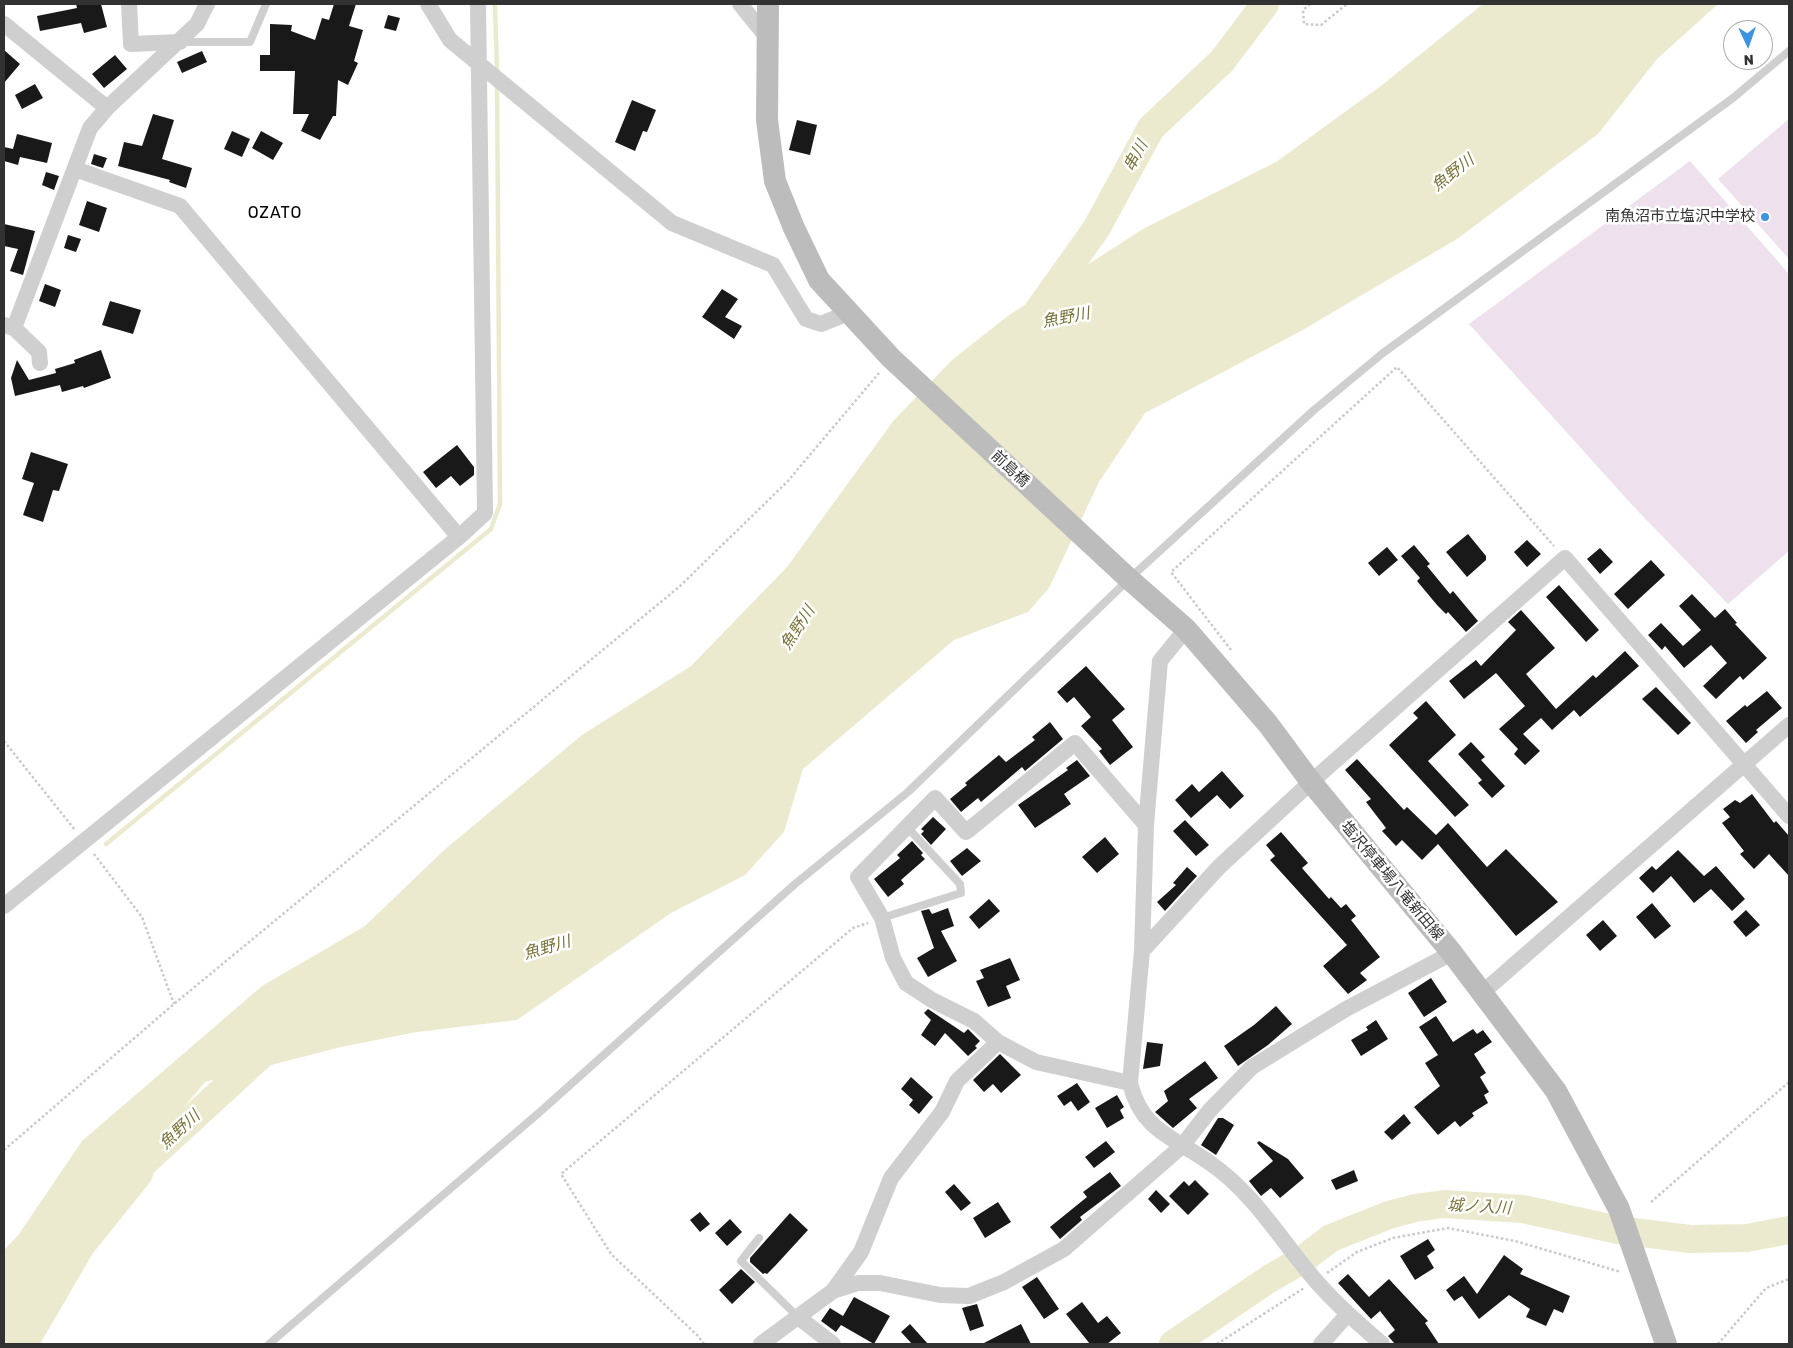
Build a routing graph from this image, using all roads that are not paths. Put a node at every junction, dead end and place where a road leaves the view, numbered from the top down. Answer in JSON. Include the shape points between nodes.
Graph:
{"nodes":[{"id":1,"x":129,"y":4,"type":"edge"},
{"id":2,"x":207,"y":4,"type":"edge"},
{"id":3,"x":266,"y":4,"type":"edge"},
{"id":4,"x":428,"y":4,"type":"edge"},
{"id":5,"x":478,"y":4,"type":"edge"},
{"id":6,"x":740,"y":4,"type":"edge"},
{"id":7,"x":768,"y":4,"type":"edge"},
{"id":8,"x":4,"y":24,"type":"edge"},
{"id":9,"x":766,"y":36,"type":"junction"},
{"id":10,"x":180,"y":42,"type":"junction"},
{"id":11,"x":1789,"y":51,"type":"edge"},
{"id":12,"x":480,"y":66,"type":"junction"},
{"id":13,"x":108,"y":108,"type":"junction"},
{"id":14,"x":75,"y":169,"type":"junction"},
{"id":15,"x":848,"y":313,"type":"junction"},
{"id":16,"x":9,"y":327,"type":"edge"},
{"id":17,"x":40,"y":363,"type":"dead end"},
{"id":18,"x":459,"y":537,"type":"junction"},
{"id":19,"x":1129,"y":579,"type":"junction"},
{"id":20,"x":1186,"y":629,"type":"junction"},
{"id":21,"x":1789,"y":725,"type":"edge"},
{"id":22,"x":1744,"y":763,"type":"junction"},
{"id":23,"x":1310,"y":782,"type":"junction"},
{"id":24,"x":1789,"y":816,"type":"edge"},
{"id":25,"x":1146,"y":825,"type":"junction"},
{"id":26,"x":907,"y":827,"type":"junction"},
{"id":27,"x":4,"y":906,"type":"edge"},
{"id":28,"x":882,"y":918,"type":"junction"},
{"id":29,"x":1142,"y":951,"type":"junction"},
{"id":30,"x":1452,"y":953,"type":"junction"},
{"id":31,"x":1483,"y":992,"type":"junction"},
{"id":32,"x":998,"y":1042,"type":"junction"},
{"id":33,"x":1130,"y":1084,"type":"junction"},
{"id":34,"x":1182,"y":1146,"type":"junction"},
{"id":35,"x":758,"y":1238,"type":"dead end"},
{"id":36,"x":833,"y":1291,"type":"junction"},
{"id":37,"x":1348,"y":1314,"type":"junction"},
{"id":38,"x":798,"y":1317,"type":"junction"},
{"id":39,"x":269,"y":1344,"type":"edge"},
{"id":40,"x":761,"y":1344,"type":"edge"},
{"id":41,"x":833,"y":1344,"type":"edge"},
{"id":42,"x":1321,"y":1344,"type":"edge"},
{"id":43,"x":1382,"y":1344,"type":"edge"},
{"id":44,"x":1666,"y":1344,"type":"edge"}],
"edges":[{"from":1,"to":10,"type":"street","via":[[131,44]]},
{"from":2,"to":10,"type":"street","via":[[197,24]]},
{"from":3,"to":10,"type":"lane","via":[[250,42]]},
{"from":4,"to":12,"type":"street","via":[[450,40]]},
{"from":5,"to":12,"type":"street"},
{"from":6,"to":9,"type":"street"},
{"from":7,"to":9,"type":"main road"},
{"from":8,"to":13,"type":"street"},
{"from":9,"to":15,"type":"main road","via":[[767,120],[776,181],[819,280]]},
{"from":10,"to":13,"type":"street"},
{"from":11,"to":19,"type":"lane","via":[[1733,98],[1383,353],[1314,410]]},
{"from":12,"to":15,"type":"street","via":[[672,223],[773,265],[806,318],[821,324]]},
{"from":12,"to":18,"type":"street","via":[[485,513]]},
{"from":13,"to":14,"type":"street","via":[[90,128]]},
{"from":14,"to":16,"type":"street"},
{"from":14,"to":18,"type":"street","via":[[180,206]]},
{"from":15,"to":19,"type":"main road","name":"前島橋"},
{"from":16,"to":17,"type":"street","via":[[39,352]]},
{"from":18,"to":27,"type":"street"},
{"from":19,"to":20,"type":"main road","name":"塩沢停車場八竜新田線"},
{"from":19,"to":39,"type":"lane","via":[[908,792],[795,884],[541,1110]]},
{"from":20,"to":23,"type":"main road","name":"塩沢停車場八竜新田線","via":[[1268,724]]},
{"from":20,"to":25,"type":"street","via":[[1160,661]]},
{"from":21,"to":22,"type":"street"},
{"from":22,"to":23,"type":"street","via":[[1565,558]]},
{"from":22,"to":24,"type":"street"},
{"from":22,"to":31,"type":"street"},
{"from":23,"to":29,"type":"street","via":[[1219,867]]},
{"from":23,"to":30,"type":"main road","name":"塩沢停車場八竜新田線"},
{"from":25,"to":26,"type":"street","via":[[1075,743],[966,832],[935,798]]},
{"from":25,"to":29,"type":"street"},
{"from":26,"to":28,"type":"street","via":[[858,877]]},
{"from":26,"to":28,"type":"lane","via":[[960,884],[961,893]]},
{"from":28,"to":32,"type":"street","via":[[892,958],[906,982],[932,1000],[974,1021]]},
{"from":29,"to":33,"type":"street"},
{"from":30,"to":31,"type":"main road","name":"塩沢停車場八竜新田線"},
{"from":30,"to":34,"type":"street","via":[[1346,1009],[1252,1067],[1210,1110]]},
{"from":31,"to":44,"type":"main road","name":"塩沢停車場八竜新田線","via":[[1556,1091],[1619,1209]]},
{"from":32,"to":33,"type":"street","via":[[1036,1062]]},
{"from":32,"to":36,"type":"street","via":[[957,1081],[942,1112],[891,1178],[861,1252]]},
{"from":33,"to":34,"type":"street","via":[[1135,1103],[1153,1127]]},
{"from":34,"to":36,"type":"street","via":[[1064,1249],[1004,1282],[968,1296],[940,1295],[880,1283],[858,1283]]},
{"from":34,"to":37,"type":"street","via":[[1211,1163],[1236,1184]]},
{"from":35,"to":38,"type":"lane","via":[[741,1261]]},
{"from":36,"to":38,"type":"street"},
{"from":37,"to":42,"type":"street"},
{"from":37,"to":43,"type":"street"},
{"from":38,"to":40,"type":"street"},
{"from":38,"to":41,"type":"street"}]}
